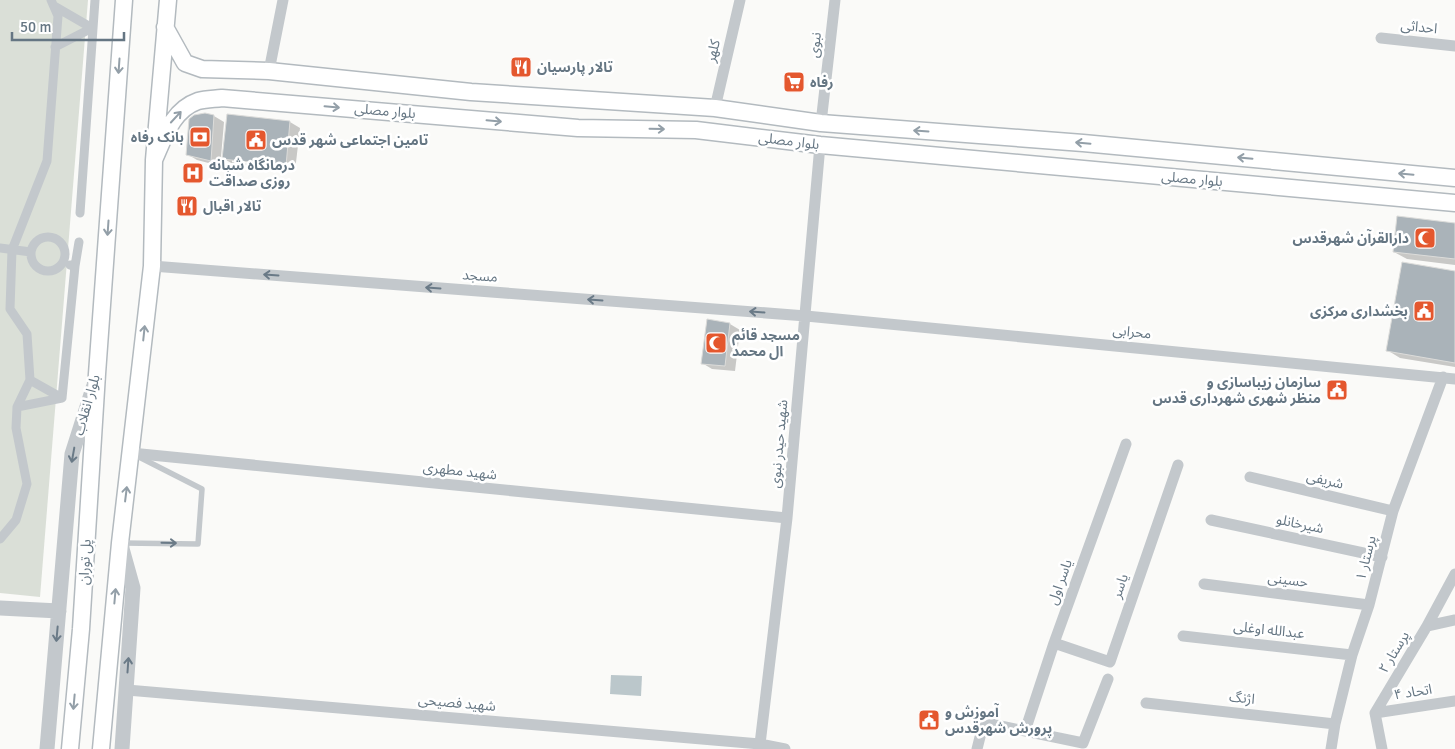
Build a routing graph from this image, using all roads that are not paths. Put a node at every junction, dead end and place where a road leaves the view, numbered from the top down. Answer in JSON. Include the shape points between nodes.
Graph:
{"nodes":[{"id":1,"x":95,"y":0,"type":"edge"},
{"id":2,"x":124,"y":0,"type":"edge"},
{"id":3,"x":168,"y":0,"type":"edge"},
{"id":4,"x":283,"y":0,"type":"edge"},
{"id":5,"x":740,"y":0,"type":"edge"},
{"id":6,"x":835,"y":0,"type":"edge"},
{"id":7,"x":52,"y":3,"type":"edge"},
{"id":8,"x":165,"y":27,"type":"junction"},
{"id":9,"x":92,"y":28,"type":"junction"},
{"id":10,"x":1380,"y":38,"type":"dead end"},
{"id":11,"x":1455,"y":46,"type":"edge"},
{"id":12,"x":56,"y":47,"type":"junction"},
{"id":13,"x":269,"y":71,"type":"junction"},
{"id":14,"x":716,"y":108,"type":"junction"},
{"id":15,"x":821,"y":123,"type":"junction"},
{"id":16,"x":820,"y":145,"type":"junction"},
{"id":17,"x":154,"y":160,"type":"junction"},
{"id":18,"x":1455,"y":178,"type":"edge"},
{"id":19,"x":1455,"y":203,"type":"edge"},
{"id":20,"x":80,"y":213,"type":"dead end"},
{"id":21,"x":78,"y":242,"type":"dead end"},
{"id":22,"x":0,"y":248,"type":"edge"},
{"id":23,"x":12,"y":250,"type":"junction"},
{"id":24,"x":31,"y":252,"type":"junction"},
{"id":25,"x":62,"y":263,"type":"junction"},
{"id":26,"x":75,"y":266,"type":"junction"},
{"id":27,"x":152,"y":266,"type":"junction"},
{"id":28,"x":806,"y":316,"type":"junction"},
{"id":29,"x":97,"y":374,"type":"junction"},
{"id":30,"x":1443,"y":378,"type":"junction"},
{"id":31,"x":1455,"y":379,"type":"edge"},
{"id":32,"x":30,"y":380,"type":"junction"},
{"id":33,"x":62,"y":398,"type":"junction"},
{"id":34,"x":17,"y":406,"type":"junction"},
{"id":35,"x":1126,"y":444,"type":"dead end"},
{"id":36,"x":131,"y":453,"type":"junction"},
{"id":37,"x":1178,"y":465,"type":"dead end"},
{"id":38,"x":1250,"y":477,"type":"dead end"},
{"id":39,"x":1393,"y":511,"type":"junction"},
{"id":40,"x":787,"y":518,"type":"junction"},
{"id":41,"x":1211,"y":520,"type":"dead end"},
{"id":42,"x":0,"y":539,"type":"edge"},
{"id":43,"x":120,"y":543,"type":"junction"},
{"id":44,"x":1382,"y":558,"type":"junction"},
{"id":45,"x":1455,"y":574,"type":"edge"},
{"id":46,"x":1204,"y":584,"type":"dead end"},
{"id":47,"x":1369,"y":605,"type":"junction"},
{"id":48,"x":0,"y":608,"type":"edge"},
{"id":49,"x":59,"y":611,"type":"junction"},
{"id":50,"x":1455,"y":620,"type":"edge"},
{"id":51,"x":1427,"y":626,"type":"junction"},
{"id":52,"x":1183,"y":636,"type":"dead end"},
{"id":53,"x":1054,"y":643,"type":"junction"},
{"id":54,"x":1352,"y":655,"type":"junction"},
{"id":55,"x":1108,"y":679,"type":"dead end"},
{"id":56,"x":126,"y":690,"type":"junction"},
{"id":57,"x":1455,"y":701,"type":"edge"},
{"id":58,"x":1146,"y":702,"type":"dead end"},
{"id":59,"x":1375,"y":713,"type":"junction"},
{"id":60,"x":1335,"y":724,"type":"junction"},
{"id":61,"x":1025,"y":731,"type":"junction"},
{"id":62,"x":760,"y":744,"type":"junction"},
{"id":63,"x":47,"y":749,"type":"edge"},
{"id":64,"x":70,"y":749,"type":"edge"},
{"id":65,"x":101,"y":749,"type":"edge"},
{"id":66,"x":122,"y":749,"type":"edge"},
{"id":67,"x":785,"y":749,"type":"edge"},
{"id":68,"x":977,"y":749,"type":"edge"},
{"id":69,"x":1331,"y":749,"type":"edge"},
{"id":70,"x":1382,"y":749,"type":"edge"}],
"edges":[{"from":1,"to":9,"type":"street"},
{"from":2,"to":29,"type":"main road","name":"بلوار انقلاب","one_way":true},
{"from":3,"to":8,"type":"main road"},
{"from":4,"to":13,"type":"street"},
{"from":5,"to":14,"type":"street","name":"کلهر"},
{"from":6,"to":15,"type":"street","name":"نبوی"},
{"from":7,"to":9,"type":"street"},
{"from":7,"to":12,"type":"street","via":[[58,16]]},
{"from":8,"to":13,"type":"main road","name":"بلوار مصلی","via":[[185,63],[202,69]]},
{"from":8,"to":17,"type":"main road"},
{"from":9,"to":12,"type":"street"},
{"from":9,"to":20,"type":"street"},
{"from":10,"to":11,"type":"street","name":"احداثی"},
{"from":12,"to":23,"type":"street","via":[[47,160]]},
{"from":13,"to":14,"type":"main road","name":"بلوار مصلی","via":[[471,92]]},
{"from":14,"to":15,"type":"main road","name":"بلوار مصلی"},
{"from":15,"to":16,"type":"main road"},
{"from":18,"to":15,"type":"main road","name":"بلوار مصلی","one_way":true,"via":[[1083,143]]},
{"from":17,"to":16,"type":"main road","name":"بلوار مصلی","one_way":true,"via":[[172,120],[199,101],[222,98],[578,128],[696,130]]},
{"from":16,"to":19,"type":"main road","name":"بلوار مصلی"},
{"from":16,"to":28,"type":"street","name":"شهید حیدر نبوی"},
{"from":17,"to":27,"type":"main road"},
{"from":21,"to":26,"type":"street"},
{"from":22,"to":23,"type":"street"},
{"from":23,"to":24,"type":"street"},
{"from":23,"to":32,"type":"street","via":[[10,309],[27,334]]},
{"from":24,"to":25,"type":"street","via":[[32,262],[40,270],[56,270]]},
{"from":24,"to":25,"type":"street","via":[[41,239],[52,238],[65,250]]},
{"from":25,"to":26,"type":"street"},
{"from":26,"to":33,"type":"street"},
{"from":28,"to":27,"type":"street","name":"مسجد","one_way":true},
{"from":36,"to":27,"type":"main road","one_way":true},
{"from":28,"to":30,"type":"street","name":"محرابی"},
{"from":28,"to":40,"type":"street","name":"شهید حیدر نبوی"},
{"from":29,"to":49,"type":"street","name":"بلوار انقلاب","one_way":true,"via":[[72,454]]},
{"from":29,"to":64,"type":"main road","name":"پل توران","one_way":true},
{"from":30,"to":31,"type":"street","name":"محرابی"},
{"from":30,"to":39,"type":"street","name":"پرستار ۱"},
{"from":32,"to":33,"type":"street"},
{"from":32,"to":34,"type":"street"},
{"from":33,"to":34,"type":"street"},
{"from":34,"to":42,"type":"street","via":[[16,428],[27,484],[16,520]]},
{"from":35,"to":53,"type":"street","name":"یاسر اول"},
{"from":36,"to":40,"type":"street","name":"شهید مطهری"},
{"from":43,"to":36,"type":"main road","one_way":true},
{"from":43,"to":36,"type":"lane","one_way":true,"via":[[198,544],[202,489]]},
{"from":37,"to":53,"type":"street","name":"یاسر","via":[[1110,662]]},
{"from":38,"to":39,"type":"street","name":"شریفی"},
{"from":39,"to":44,"type":"street","name":"پرستار ۱"},
{"from":40,"to":62,"type":"street","name":"شهید حیدر نبوی"},
{"from":41,"to":44,"type":"street","name":"شیرخانلو"},
{"from":56,"to":43,"type":"street","one_way":true,"via":[[133,588]]},
{"from":65,"to":43,"type":"main road","one_way":true},
{"from":44,"to":47,"type":"street","name":"پرستار ۱"},
{"from":45,"to":51,"type":"street","name":"پرستار ۲"},
{"from":46,"to":47,"type":"street","name":"حسینی"},
{"from":47,"to":54,"type":"street","name":"پرستار ۱"},
{"from":48,"to":49,"type":"street"},
{"from":49,"to":63,"type":"street","name":"بلوار انقلاب","one_way":true},
{"from":50,"to":51,"type":"street"},
{"from":51,"to":59,"type":"street","name":"پرستار ۲"},
{"from":52,"to":54,"type":"street","name":"عبدالله اوغلی"},
{"from":53,"to":61,"type":"street","name":"یاسر اول"},
{"from":54,"to":60,"type":"street","name":"پرستار ۱"},
{"from":55,"to":61,"type":"street","via":[[1083,743]]},
{"from":56,"to":62,"type":"street","name":"شهید فصیحی"},
{"from":56,"to":66,"type":"street"},
{"from":57,"to":59,"type":"street","name":"اتحاد ۴"},
{"from":58,"to":60,"type":"street","name":"اژنگ"},
{"from":59,"to":70,"type":"street"},
{"from":60,"to":69,"type":"street","name":"پرستار ۱"},
{"from":61,"to":68,"type":"street","via":[[985,725]]},
{"from":62,"to":67,"type":"street","name":"شهید فصیحی"}]}
